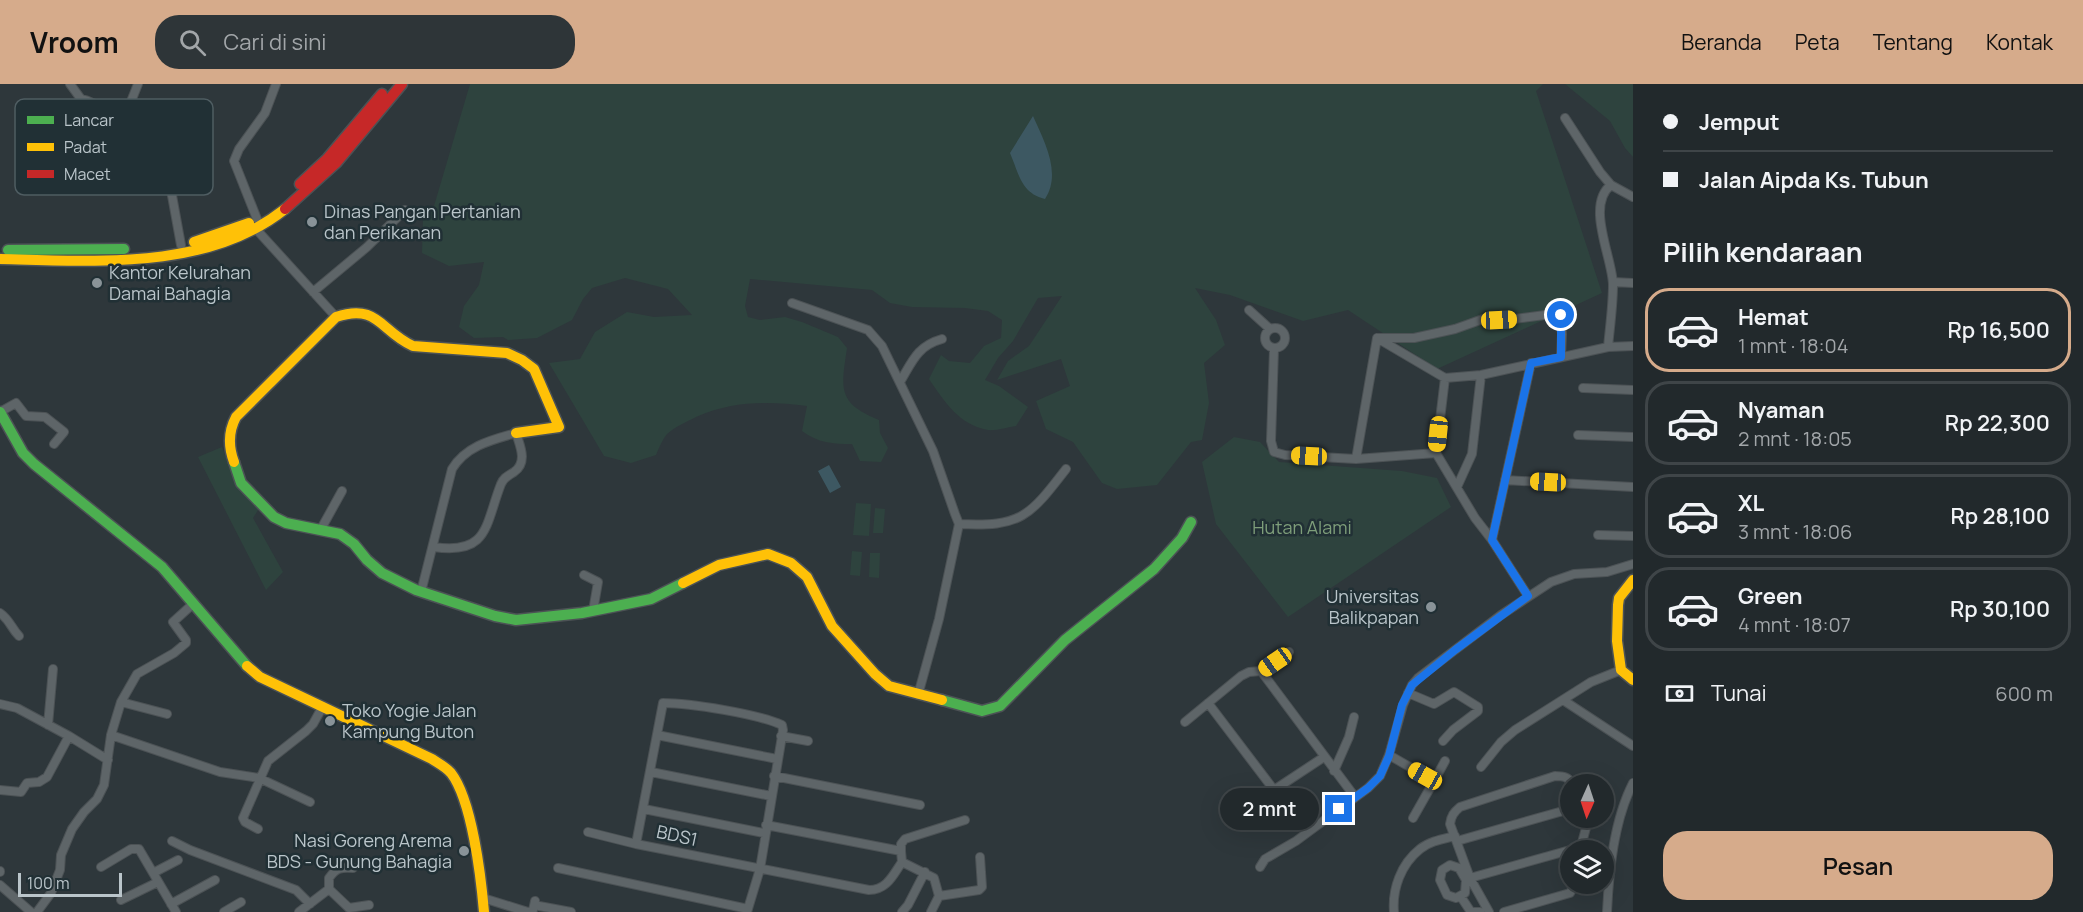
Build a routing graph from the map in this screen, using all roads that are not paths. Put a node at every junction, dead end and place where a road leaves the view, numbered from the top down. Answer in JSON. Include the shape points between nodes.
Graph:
{"nodes":[{"id":1,"x":70,"y":84,"type":"edge"},
{"id":2,"x":138,"y":84,"type":"edge"},
{"id":3,"x":276,"y":84,"type":"edge"},
{"id":4,"x":391,"y":84,"type":"edge"},
{"id":5,"x":402,"y":84,"type":"edge"},
{"id":6,"x":81,"y":99,"type":"edge"},
{"id":7,"x":132,"y":99,"type":"edge"},
{"id":8,"x":1565,"y":118,"type":"dead end"},
{"id":9,"x":1611,"y":185,"type":"junction"},
{"id":10,"x":173,"y":195,"type":"edge"},
{"id":11,"x":1633,"y":197,"type":"edge"},
{"id":12,"x":405,"y":210,"type":"dead end"},
{"id":13,"x":256,"y":224,"type":"junction"},
{"id":14,"x":182,"y":245,"type":"junction"},
{"id":15,"x":0,"y":250,"type":"edge"},
{"id":16,"x":0,"y":259,"type":"edge"},
{"id":17,"x":1613,"y":282,"type":"junction"},
{"id":18,"x":1633,"y":284,"type":"edge"},
{"id":19,"x":313,"y":292,"type":"junction"},
{"id":20,"x":792,"y":303,"type":"dead end"},
{"id":21,"x":1249,"y":310,"type":"dead end"},
{"id":22,"x":336,"y":316,"type":"junction"},
{"id":23,"x":1270,"y":329,"type":"junction"},
{"id":24,"x":1377,"y":338,"type":"junction"},
{"id":25,"x":942,"y":339,"type":"dead end"},
{"id":26,"x":1608,"y":346,"type":"junction"},
{"id":27,"x":1633,"y":346,"type":"edge"},
{"id":28,"x":1274,"y":348,"type":"junction"},
{"id":29,"x":1561,"y":357,"type":"junction"},
{"id":30,"x":1531,"y":363,"type":"junction"},
{"id":31,"x":1481,"y":375,"type":"junction"},
{"id":32,"x":1445,"y":378,"type":"junction"},
{"id":33,"x":900,"y":382,"type":"junction"},
{"id":34,"x":1583,"y":388,"type":"dead end"},
{"id":35,"x":1633,"y":390,"type":"edge"},
{"id":36,"x":0,"y":412,"type":"edge"},
{"id":37,"x":516,"y":434,"type":"junction"},
{"id":38,"x":1578,"y":435,"type":"dead end"},
{"id":39,"x":1633,"y":437,"type":"edge"},
{"id":40,"x":54,"y":444,"type":"dead end"},
{"id":41,"x":1436,"y":453,"type":"junction"},
{"id":42,"x":1356,"y":459,"type":"junction"},
{"id":43,"x":1066,"y":469,"type":"dead end"},
{"id":44,"x":1505,"y":480,"type":"junction"},
{"id":45,"x":1633,"y":487,"type":"edge"},
{"id":46,"x":1457,"y":488,"type":"junction"},
{"id":47,"x":342,"y":491,"type":"dead end"},
{"id":48,"x":1191,"y":522,"type":"dead end"},
{"id":49,"x":958,"y":524,"type":"junction"},
{"id":50,"x":321,"y":529,"type":"junction"},
{"id":51,"x":1598,"y":535,"type":"dead end"},
{"id":52,"x":1633,"y":536,"type":"edge"},
{"id":53,"x":1492,"y":540,"type":"junction"},
{"id":54,"x":434,"y":547,"type":"junction"},
{"id":55,"x":1633,"y":564,"type":"edge"},
{"id":56,"x":584,"y":575,"type":"dead end"},
{"id":57,"x":1633,"y":580,"type":"edge"},
{"id":58,"x":421,"y":592,"type":"junction"},
{"id":59,"x":1528,"y":596,"type":"junction"},
{"id":60,"x":194,"y":603,"type":"junction"},
{"id":61,"x":593,"y":611,"type":"junction"},
{"id":62,"x":0,"y":614,"type":"edge"},
{"id":63,"x":18,"y":636,"type":"dead end"},
{"id":64,"x":1289,"y":652,"type":"dead end"},
{"id":65,"x":53,"y":669,"type":"dead end"},
{"id":66,"x":1620,"y":670,"type":"junction"},
{"id":67,"x":1261,"y":671,"type":"junction"},
{"id":68,"x":1633,"y":680,"type":"edge"},
{"id":69,"x":1408,"y":693,"type":"junction"},
{"id":70,"x":918,"y":695,"type":"junction"},
{"id":71,"x":1563,"y":700,"type":"junction"},
{"id":72,"x":121,"y":702,"type":"junction"},
{"id":73,"x":1208,"y":703,"type":"junction"},
{"id":74,"x":0,"y":704,"type":"edge"},
{"id":75,"x":323,"y":706,"type":"junction"},
{"id":76,"x":167,"y":714,"type":"dead end"},
{"id":77,"x":1354,"y":717,"type":"dead end"},
{"id":78,"x":1185,"y":722,"type":"dead end"},
{"id":79,"x":48,"y":725,"type":"junction"},
{"id":80,"x":111,"y":735,"type":"junction"},
{"id":81,"x":657,"y":735,"type":"junction"},
{"id":82,"x":69,"y":736,"type":"junction"},
{"id":83,"x":782,"y":736,"type":"junction"},
{"id":84,"x":808,"y":741,"type":"dead end"},
{"id":85,"x":1443,"y":741,"type":"dead end"},
{"id":86,"x":1633,"y":746,"type":"edge"},
{"id":87,"x":1389,"y":756,"type":"junction"},
{"id":88,"x":1324,"y":757,"type":"junction"},
{"id":89,"x":777,"y":759,"type":"junction"},
{"id":90,"x":108,"y":760,"type":"junction"},
{"id":91,"x":1445,"y":761,"type":"dead end"},
{"id":92,"x":1481,"y":767,"type":"dead end"},
{"id":93,"x":1334,"y":771,"type":"junction"},
{"id":94,"x":651,"y":772,"type":"junction"},
{"id":95,"x":774,"y":776,"type":"junction"},
{"id":96,"x":1560,"y":776,"type":"edge"},
{"id":97,"x":260,"y":779,"type":"junction"},
{"id":98,"x":1434,"y":781,"type":"junction"},
{"id":99,"x":1633,"y":783,"type":"edge"},
{"id":100,"x":0,"y":790,"type":"edge"},
{"id":101,"x":1274,"y":790,"type":"junction"},
{"id":102,"x":771,"y":796,"type":"junction"},
{"id":103,"x":1355,"y":797,"type":"junction"},
{"id":104,"x":310,"y":802,"type":"dead end"},
{"id":105,"x":920,"y":805,"type":"dead end"},
{"id":106,"x":1253,"y":806,"type":"dead end"},
{"id":107,"x":644,"y":809,"type":"junction"},
{"id":108,"x":1560,"y":812,"type":"edge"},
{"id":109,"x":1413,"y":818,"type":"dead end"},
{"id":110,"x":965,"y":820,"type":"dead end"},
{"id":111,"x":258,"y":829,"type":"dead end"},
{"id":112,"x":765,"y":829,"type":"junction"},
{"id":113,"x":588,"y":832,"type":"dead end"},
{"id":114,"x":1456,"y":838,"type":"junction"},
{"id":115,"x":172,"y":841,"type":"dead end"},
{"id":116,"x":636,"y":844,"type":"junction"},
{"id":117,"x":901,"y":851,"type":"junction"},
{"id":118,"x":1560,"y":854,"type":"edge"},
{"id":119,"x":980,"y":857,"type":"dead end"},
{"id":120,"x":178,"y":860,"type":"dead end"},
{"id":121,"x":902,"y":862,"type":"junction"},
{"id":122,"x":101,"y":867,"type":"dead end"},
{"id":123,"x":1260,"y":867,"type":"dead end"},
{"id":124,"x":353,"y":868,"type":"dead end"},
{"id":125,"x":558,"y":868,"type":"dead end"},
{"id":126,"x":760,"y":869,"type":"junction"},
{"id":127,"x":925,"y":872,"type":"junction"},
{"id":128,"x":153,"y":873,"type":"junction"},
{"id":129,"x":1470,"y":878,"type":"junction"},
{"id":130,"x":215,"y":880,"type":"dead end"},
{"id":131,"x":158,"y":882,"type":"junction"},
{"id":132,"x":0,"y":885,"type":"edge"},
{"id":133,"x":330,"y":889,"type":"junction"},
{"id":134,"x":1567,"y":894,"type":"edge"},
{"id":135,"x":939,"y":896,"type":"junction"},
{"id":136,"x":1461,"y":897,"type":"dead end"},
{"id":137,"x":483,"y":898,"type":"junction"},
{"id":138,"x":121,"y":900,"type":"dead end"},
{"id":139,"x":241,"y":902,"type":"dead end"},
{"id":140,"x":310,"y":904,"type":"junction"},
{"id":141,"x":369,"y":905,"type":"dead end"},
{"id":142,"x":173,"y":910,"type":"edge"},
{"id":143,"x":748,"y":911,"type":"edge"},
{"id":144,"x":31,"y":912,"type":"edge"},
{"id":145,"x":37,"y":912,"type":"edge"},
{"id":146,"x":224,"y":912,"type":"edge"},
{"id":147,"x":299,"y":912,"type":"edge"},
{"id":148,"x":484,"y":912,"type":"edge"},
{"id":149,"x":529,"y":912,"type":"edge"},
{"id":150,"x":571,"y":912,"type":"edge"},
{"id":151,"x":902,"y":912,"type":"edge"},
{"id":152,"x":932,"y":912,"type":"edge"},
{"id":153,"x":1394,"y":912,"type":"edge"},
{"id":154,"x":1471,"y":912,"type":"edge"},
{"id":155,"x":1480,"y":912,"type":"edge"},
{"id":156,"x":1489,"y":912,"type":"edge"},
{"id":157,"x":1504,"y":912,"type":"edge"},
{"id":158,"x":1607,"y":912,"type":"edge"}],
"edges":[{"from":1,"to":6,"type":"street"},
{"from":2,"to":7,"type":"street"},
{"from":3,"to":13,"type":"street","via":[[265,113],[234,161]]},
{"from":4,"to":13,"type":"main road","via":[[327,159]]},
{"from":5,"to":13,"type":"main road","via":[[334,166],[293,203]]},
{"from":8,"to":9,"type":"street"},
{"from":9,"to":11,"type":"street"},
{"from":9,"to":17,"type":"street","via":[[1605,191],[1600,211]]},
{"from":10,"to":14,"type":"street"},
{"from":12,"to":19,"type":"street"},
{"from":13,"to":14,"type":"main road"},
{"from":13,"to":16,"type":"main road","via":[[226,243],[184,253],[99,259]]},
{"from":13,"to":19,"type":"street"},
{"from":14,"to":15,"type":"main road"},
{"from":17,"to":18,"type":"street"},
{"from":17,"to":26,"type":"street"},
{"from":19,"to":22,"type":"street"},
{"from":20,"to":33,"type":"street","via":[[868,330],[882,346]]},
{"from":21,"to":23,"type":"street"},
{"from":22,"to":37,"type":"main road","via":[[348,311],[370,313],[413,346],[519,357],[534,369],[559,427]]},
{"from":22,"to":50,"type":"main road","via":[[237,417],[230,429],[230,451],[241,483],[274,517]]},
{"from":23,"to":28,"type":"street","via":[[1265,341]]},
{"from":23,"to":28,"type":"street","via":[[1279,328],[1285,336],[1283,345]]},
{"from":24,"to":29,"type":"street","via":[[1414,338],[1483,319],[1560,313]]},
{"from":24,"to":32,"type":"street"},
{"from":24,"to":42,"type":"street"},
{"from":25,"to":33,"type":"street","via":[[921,348]]},
{"from":26,"to":27,"type":"street"},
{"from":26,"to":29,"type":"street"},
{"from":28,"to":42,"type":"street","via":[[1274,452]]},
{"from":29,"to":30,"type":"street"},
{"from":30,"to":31,"type":"street"},
{"from":30,"to":44,"type":"street"},
{"from":31,"to":32,"type":"street"},
{"from":31,"to":46,"type":"street","via":[[1472,454]]},
{"from":32,"to":41,"type":"street"},
{"from":33,"to":49,"type":"street","via":[[933,451]]},
{"from":34,"to":35,"type":"street"},
{"from":36,"to":40,"type":"street","via":[[16,404],[27,416],[45,417],[64,432]]},
{"from":36,"to":60,"type":"main road","via":[[23,453],[34,464],[138,546]]},
{"from":37,"to":54,"type":"street","via":[[469,449],[457,460]]},
{"from":37,"to":54,"type":"street","via":[[522,462],[503,480],[480,538],[458,549]]},
{"from":38,"to":39,"type":"street"},
{"from":41,"to":42,"type":"street"},
{"from":41,"to":46,"type":"street"},
{"from":43,"to":49,"type":"street","via":[[1026,515],[1008,522]]},
{"from":44,"to":45,"type":"street"},
{"from":44,"to":53,"type":"street"},
{"from":46,"to":53,"type":"street"},
{"from":47,"to":50,"type":"street"},
{"from":48,"to":70,"type":"main road","via":[[1162,562],[1065,640],[1000,706],[982,711]]},
{"from":49,"to":70,"type":"street","via":[[939,619]]},
{"from":50,"to":58,"type":"main road","via":[[340,534],[382,573]]},
{"from":51,"to":52,"type":"street"},
{"from":53,"to":59,"type":"street"},
{"from":54,"to":58,"type":"street"},
{"from":55,"to":59,"type":"street","via":[[1607,572],[1564,576]]},
{"from":56,"to":61,"type":"street","via":[[598,582]]},
{"from":57,"to":66,"type":"main road","via":[[1619,598]]},
{"from":58,"to":61,"type":"main road","via":[[516,620]]},
{"from":59,"to":69,"type":"street","via":[[1418,678]]},
{"from":60,"to":72,"type":"street","via":[[173,622],[186,643],[137,674]]},
{"from":60,"to":75,"type":"main road","via":[[250,670]]},
{"from":61,"to":70,"type":"main road","via":[[651,599],[719,565],[768,555],[791,563],[807,577],[832,626],[875,674],[889,686]]},
{"from":62,"to":63,"type":"street","via":[[9,620]]},
{"from":64,"to":67,"type":"street"},
{"from":65,"to":79,"type":"street"},
{"from":66,"to":68,"type":"main road"},
{"from":66,"to":71,"type":"street"},
{"from":67,"to":73,"type":"street","via":[[1241,676]]},
{"from":67,"to":88,"type":"street"},
{"from":69,"to":85,"type":"street","via":[[1434,704],[1454,692],[1478,707]]},
{"from":69,"to":87,"type":"street"},
{"from":71,"to":86,"type":"street"},
{"from":71,"to":92,"type":"street","via":[[1515,730]]},
{"from":72,"to":76,"type":"street"},
{"from":72,"to":80,"type":"street"},
{"from":73,"to":78,"type":"street"},
{"from":73,"to":101,"type":"street"},
{"from":74,"to":79,"type":"street","via":[[17,708]]},
{"from":75,"to":97,"type":"street","via":[[314,724],[268,761]]},
{"from":75,"to":137,"type":"main road","via":[[432,759],[452,774],[470,826]]},
{"from":77,"to":93,"type":"street"},
{"from":79,"to":82,"type":"street"},
{"from":80,"to":90,"type":"street"},
{"from":80,"to":97,"type":"street","via":[[220,772]]},
{"from":81,"to":83,"type":"street","via":[[664,702],[772,721],[782,725]]},
{"from":81,"to":89,"type":"street"},
{"from":81,"to":94,"type":"street"},
{"from":82,"to":90,"type":"street"},
{"from":82,"to":100,"type":"street","via":[[47,777],[27,783],[21,792]]},
{"from":83,"to":84,"type":"street"},
{"from":83,"to":89,"type":"street"},
{"from":87,"to":98,"type":"street"},
{"from":87,"to":103,"type":"street","via":[[1380,776]]},
{"from":88,"to":93,"type":"street"},
{"from":88,"to":101,"type":"street"},
{"from":89,"to":95,"type":"street"},
{"from":90,"to":145,"type":"street","via":[[104,785],[72,829],[51,893]]},
{"from":91,"to":98,"type":"street"},
{"from":93,"to":103,"type":"street"},
{"from":94,"to":102,"type":"street"},
{"from":94,"to":107,"type":"street"},
{"from":95,"to":102,"type":"street"},
{"from":95,"to":105,"type":"street"},
{"from":96,"to":114,"type":"street","via":[[1460,807],[1450,825]]},
{"from":97,"to":104,"type":"street"},
{"from":97,"to":111,"type":"street","via":[[243,818]]},
{"from":98,"to":109,"type":"street"},
{"from":99,"to":158,"type":"street","via":[[1621,810]]},
{"from":101,"to":106,"type":"street"},
{"from":102,"to":112,"type":"street"},
{"from":103,"to":123,"type":"street"},
{"from":107,"to":112,"type":"street"},
{"from":107,"to":116,"type":"street"},
{"from":108,"to":114,"type":"street"},
{"from":110,"to":117,"type":"street","via":[[905,839]]},
{"from":112,"to":117,"type":"street"},
{"from":112,"to":126,"type":"street"},
{"from":113,"to":116,"type":"street","name":"BDS1"},
{"from":114,"to":129,"type":"street"},
{"from":114,"to":153,"type":"street","via":[[1434,841],[1407,863],[1393,895]]},
{"from":115,"to":140,"type":"street","via":[[296,890]]},
{"from":116,"to":126,"type":"street","name":"BDS1"},
{"from":117,"to":121,"type":"street"},
{"from":118,"to":129,"type":"street"},
{"from":119,"to":135,"type":"street","via":[[979,890]]},
{"from":120,"to":128,"type":"street"},
{"from":121,"to":126,"type":"street","name":"BDS1","via":[[884,887],[876,890]]},
{"from":121,"to":127,"type":"street"},
{"from":122,"to":128,"type":"street","via":[[131,849],[138,849]]},
{"from":124,"to":133,"type":"street","via":[[337,869],[330,878]]},
{"from":125,"to":143,"type":"street"},
{"from":126,"to":143,"type":"street"},
{"from":127,"to":135,"type":"street","via":[[934,878]]},
{"from":127,"to":151,"type":"street"},
{"from":128,"to":131,"type":"street"},
{"from":129,"to":156,"type":"street"},
{"from":130,"to":142,"type":"street"},
{"from":131,"to":138,"type":"street"},
{"from":131,"to":142,"type":"street"},
{"from":132,"to":144,"type":"street"},
{"from":133,"to":140,"type":"street"},
{"from":133,"to":141,"type":"street","via":[[349,908]]},
{"from":134,"to":157,"type":"street"},
{"from":135,"to":152,"type":"street"},
{"from":136,"to":154,"type":"street"},
{"from":137,"to":148,"type":"main road"},
{"from":137,"to":149,"type":"street"},
{"from":139,"to":146,"type":"street"},
{"from":140,"to":147,"type":"street"},
{"from":149,"to":150,"type":"street","via":[[537,903]]},
{"from":154,"to":155,"type":"street"}]}
